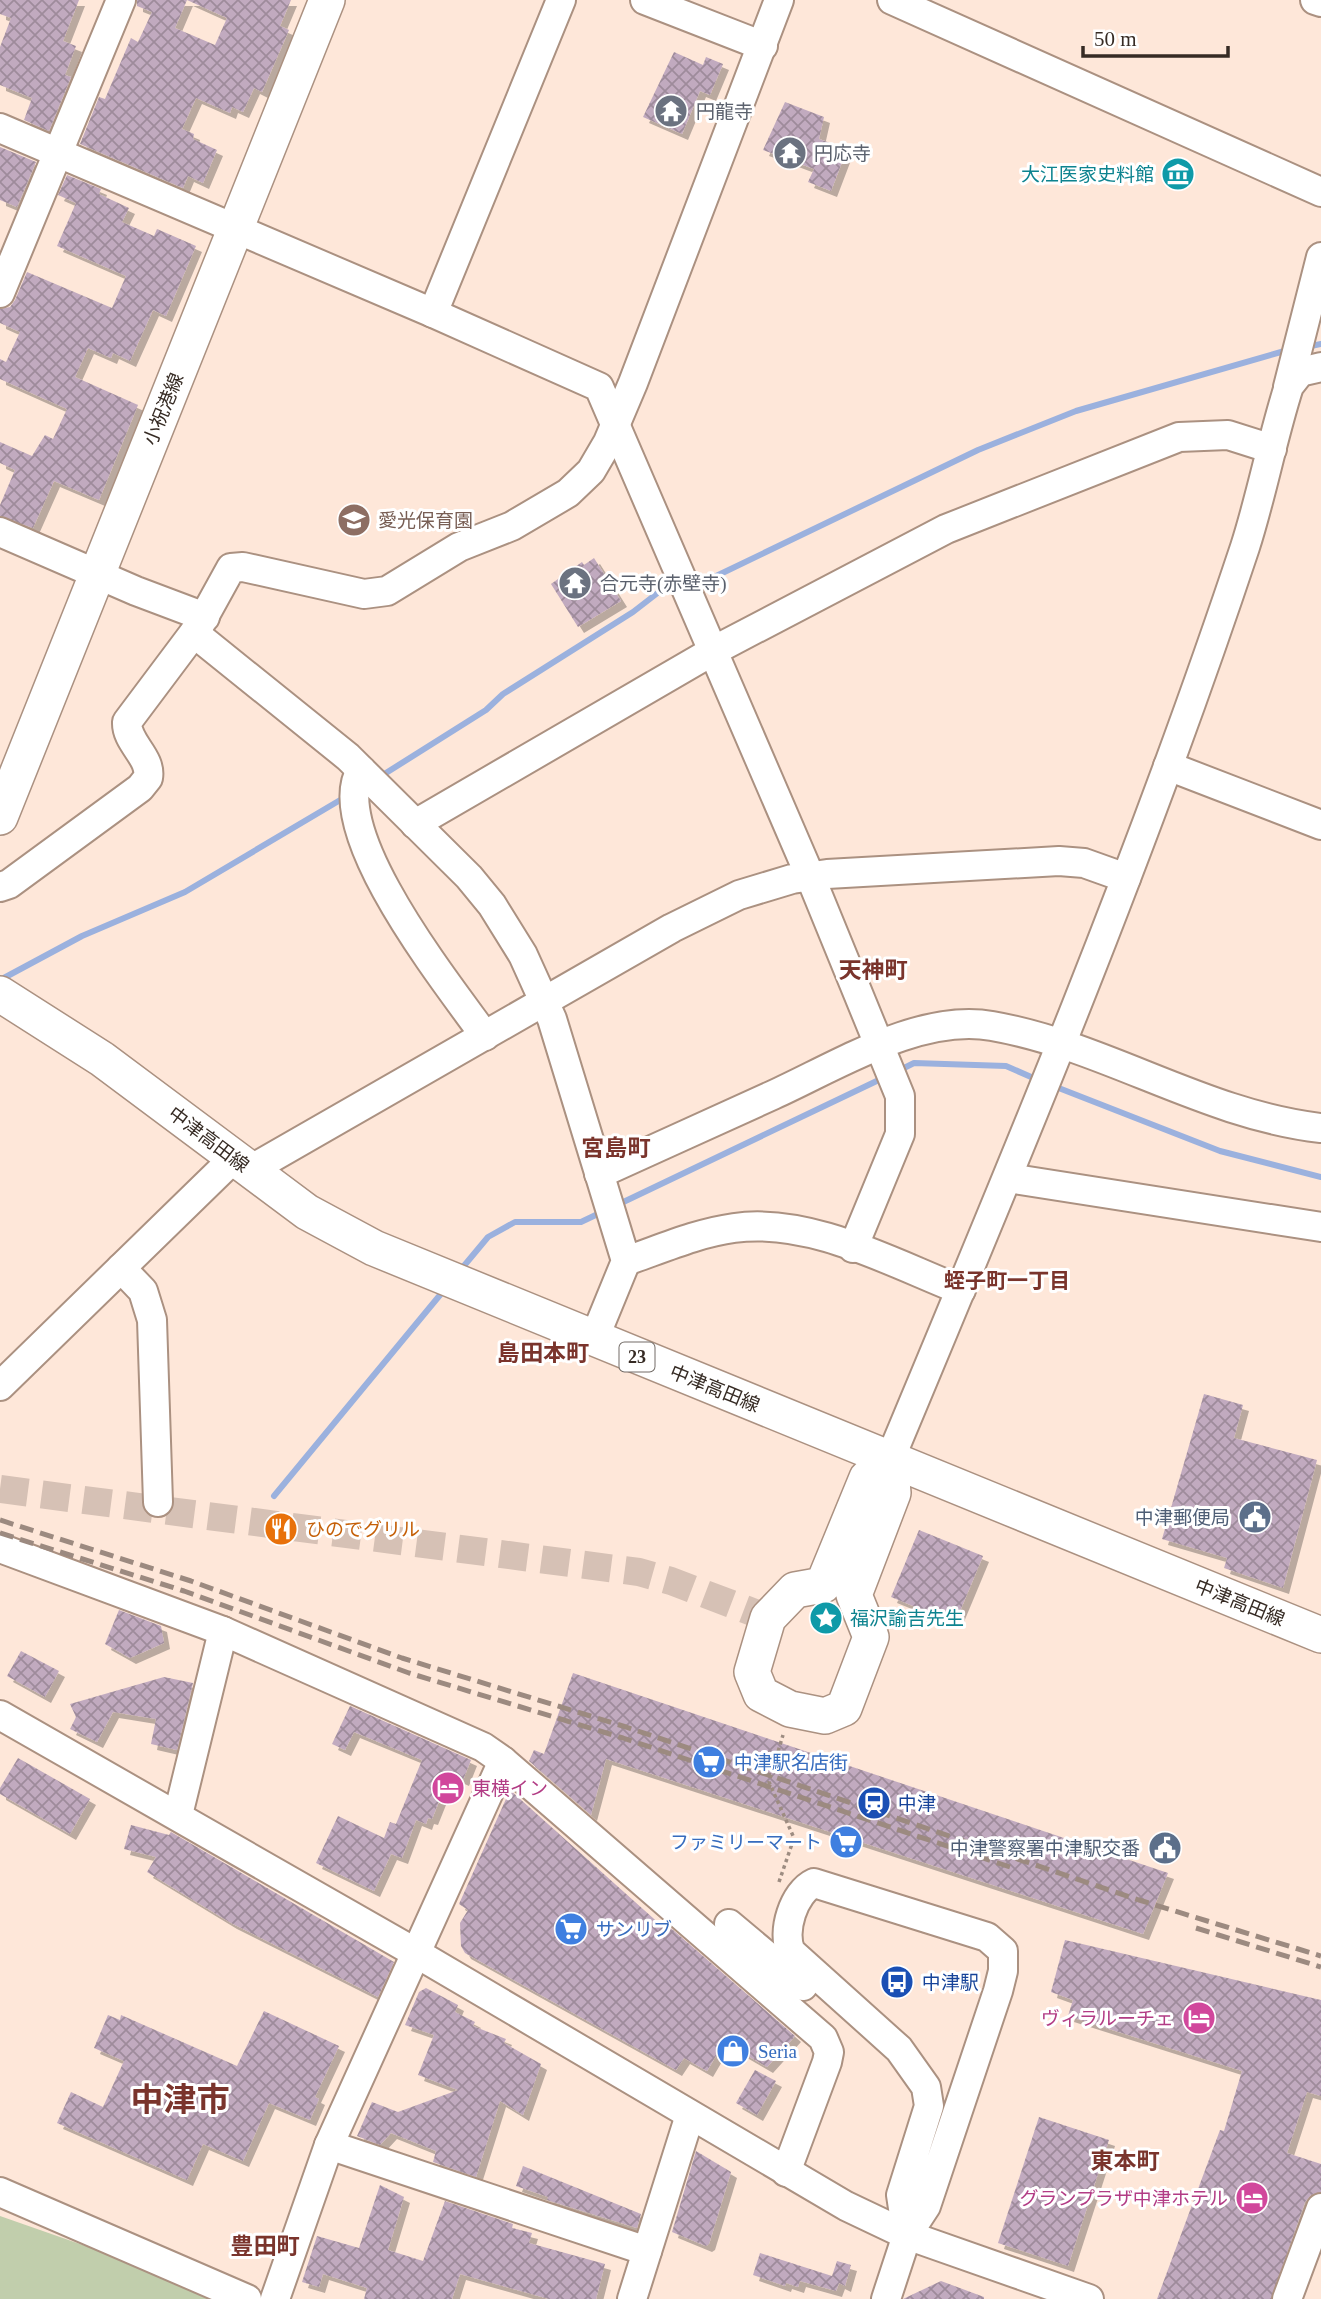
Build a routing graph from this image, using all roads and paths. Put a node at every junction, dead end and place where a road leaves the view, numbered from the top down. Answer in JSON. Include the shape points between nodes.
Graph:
{"nodes":[{"id":1,"x":121,"y":0,"type":"edge"},
{"id":2,"x":327,"y":0,"type":"edge"},
{"id":3,"x":561,"y":0,"type":"edge"},
{"id":4,"x":645,"y":0,"type":"edge"},
{"id":5,"x":779,"y":0,"type":"edge"},
{"id":6,"x":892,"y":0,"type":"edge"},
{"id":7,"x":1315,"y":0,"type":"edge"},
{"id":8,"x":1321,"y":2,"type":"edge"},
{"id":9,"x":762,"y":46,"type":"junction"},
{"id":10,"x":0,"y":128,"type":"edge"},
{"id":11,"x":58,"y":151,"type":"junction"},
{"id":12,"x":1321,"y":192,"type":"edge"},
{"id":13,"x":235,"y":230,"type":"junction"},
{"id":14,"x":1321,"y":257,"type":"edge"},
{"id":15,"x":0,"y":293,"type":"edge"},
{"id":16,"x":433,"y":313,"type":"junction"},
{"id":17,"x":1321,"y":367,"type":"edge"},
{"id":18,"x":1287,"y":393,"type":"junction"},
{"id":19,"x":616,"y":424,"type":"junction"},
{"id":20,"x":1272,"y":449,"type":"junction"},
{"id":21,"x":0,"y":532,"type":"edge"},
{"id":22,"x":97,"y":575,"type":"junction"},
{"id":23,"x":199,"y":625,"type":"junction"},
{"id":24,"x":713,"y":650,"type":"junction"},
{"id":25,"x":1168,"y":766,"type":"junction"},
{"id":26,"x":361,"y":770,"type":"junction"},
{"id":27,"x":0,"y":817,"type":"edge"},
{"id":28,"x":415,"y":824,"type":"junction"},
{"id":29,"x":1321,"y":825,"type":"edge"},
{"id":30,"x":810,"y":876,"type":"junction"},
{"id":31,"x":1126,"y":878,"type":"junction"},
{"id":32,"x":0,"y":887,"type":"edge"},
{"id":33,"x":0,"y":994,"type":"edge"},
{"id":34,"x":545,"y":1002,"type":"junction"},
{"id":35,"x":485,"y":1036,"type":"junction"},
{"id":36,"x":881,"y":1045,"type":"junction"},
{"id":37,"x":1061,"y":1045,"type":"junction"},
{"id":38,"x":1321,"y":1128,"type":"edge"},
{"id":39,"x":242,"y":1164,"type":"junction"},
{"id":40,"x":600,"y":1174,"type":"junction"},
{"id":41,"x":1007,"y":1178,"type":"junction"},
{"id":42,"x":1321,"y":1227,"type":"edge"},
{"id":43,"x":853,"y":1248,"type":"junction"},
{"id":44,"x":626,"y":1261,"type":"junction"},
{"id":45,"x":121,"y":1268,"type":"junction"},
{"id":46,"x":961,"y":1290,"type":"junction"},
{"id":47,"x":594,"y":1339,"type":"junction"},
{"id":48,"x":0,"y":1386,"type":"edge"},
{"id":49,"x":890,"y":1459,"type":"junction"},
{"id":50,"x":158,"y":1502,"type":"dead end"},
{"id":51,"x":0,"y":1548,"type":"edge"},
{"id":52,"x":223,"y":1631,"type":"junction"},
{"id":53,"x":1321,"y":1634,"type":"edge"},
{"id":54,"x":790,"y":1709,"type":"junction"},
{"id":55,"x":0,"y":1715,"type":"edge"},
{"id":56,"x":503,"y":1761,"type":"junction"},
{"id":57,"x":178,"y":1815,"type":"junction"},
{"id":58,"x":778,"y":1886,"type":"dead end"},
{"id":59,"x":729,"y":1924,"type":"dead end"},
{"id":60,"x":416,"y":1953,"type":"junction"},
{"id":61,"x":927,"y":2113,"type":"junction"},
{"id":62,"x":690,"y":2115,"type":"junction"},
{"id":63,"x":329,"y":2145,"type":"junction"},
{"id":64,"x":786,"y":2172,"type":"junction"},
{"id":65,"x":0,"y":2192,"type":"edge"},
{"id":66,"x":1321,"y":2208,"type":"edge"},
{"id":67,"x":907,"y":2235,"type":"junction"},
{"id":68,"x":647,"y":2251,"type":"junction"},
{"id":69,"x":282,"y":2297,"type":"edge"},
{"id":70,"x":247,"y":2299,"type":"edge"},
{"id":71,"x":632,"y":2299,"type":"edge"},
{"id":72,"x":886,"y":2299,"type":"edge"},
{"id":73,"x":1088,"y":2299,"type":"edge"},
{"id":74,"x":1287,"y":2299,"type":"edge"}],
"edges":[{"from":1,"to":11,"type":"street"},
{"from":2,"to":13,"type":"main road","name":"小祝港線"},
{"from":3,"to":16,"type":"street"},
{"from":4,"to":9,"type":"street"},
{"from":5,"to":9,"type":"street"},
{"from":6,"to":12,"type":"street"},
{"from":7,"to":8,"type":"street"},
{"from":9,"to":19,"type":"street"},
{"from":10,"to":11,"type":"street"},
{"from":11,"to":13,"type":"street"},
{"from":11,"to":15,"type":"street"},
{"from":13,"to":16,"type":"street"},
{"from":13,"to":22,"type":"main road","name":"小祝港線"},
{"from":14,"to":18,"type":"street"},
{"from":16,"to":19,"type":"street","via":[[599,387]]},
{"from":17,"to":18,"type":"street","via":[[1300,372]]},
{"from":18,"to":20,"type":"street"},
{"from":19,"to":23,"type":"street","via":[[591,471],[568,494],[501,532],[459,547],[387,591],[364,594],[237,566],[226,574]]},
{"from":19,"to":24,"type":"street"},
{"from":20,"to":24,"type":"street","via":[[1216,434],[1158,443],[946,529]]},
{"from":20,"to":25,"type":"street","via":[[1245,545]]},
{"from":21,"to":22,"type":"street"},
{"from":22,"to":23,"type":"street"},
{"from":22,"to":27,"type":"main road","name":"小祝港線"},
{"from":23,"to":26,"type":"street"},
{"from":23,"to":32,"type":"street","via":[[127,722],[129,736],[148,767],[148,779]]},
{"from":24,"to":28,"type":"street"},
{"from":24,"to":30,"type":"street"},
{"from":25,"to":29,"type":"street"},
{"from":25,"to":31,"type":"street"},
{"from":26,"to":28,"type":"street"},
{"from":26,"to":35,"type":"street","via":[[355,785],[357,815],[379,879],[403,922]]},
{"from":28,"to":34,"type":"street","via":[[492,905]]},
{"from":30,"to":31,"type":"street","via":[[1059,861],[1084,863]]},
{"from":30,"to":34,"type":"street","via":[[755,889],[720,904]]},
{"from":30,"to":36,"type":"street"},
{"from":31,"to":37,"type":"street"},
{"from":33,"to":39,"type":"main road","name":"中津高田線","number":"23","via":[[102,1059]]},
{"from":34,"to":35,"type":"street"},
{"from":34,"to":40,"type":"street"},
{"from":35,"to":39,"type":"street"},
{"from":36,"to":37,"type":"street","via":[[935,1027],[976,1024]]},
{"from":36,"to":40,"type":"street"},
{"from":36,"to":43,"type":"street","via":[[900,1096],[902,1119],[896,1145]]},
{"from":37,"to":38,"type":"street","via":[[1197,1098]]},
{"from":37,"to":41,"type":"street"},
{"from":39,"to":45,"type":"street"},
{"from":39,"to":47,"type":"main road","name":"中津高田線","number":"23","via":[[345,1234]]},
{"from":40,"to":44,"type":"street"},
{"from":41,"to":42,"type":"street"},
{"from":41,"to":46,"type":"street"},
{"from":43,"to":44,"type":"street","via":[[803,1230],[737,1227]]},
{"from":43,"to":46,"type":"street"},
{"from":44,"to":47,"type":"street"},
{"from":45,"to":48,"type":"street"},
{"from":45,"to":50,"type":"street","via":[[143,1291],[152,1320]]},
{"from":46,"to":49,"type":"street"},
{"from":47,"to":49,"type":"main road","name":"中津高田線","number":"23"},
{"from":49,"to":53,"type":"main road","name":"中津高田線","number":"23"},
{"from":49,"to":54,"type":"main road","via":[[893,1493],[855,1595],[871,1637],[844,1708],[825,1716]]},
{"from":49,"to":54,"type":"main road","via":[[867,1478],[823,1585],[795,1590],[768,1618],[752,1672],[761,1694]]},
{"from":51,"to":52,"type":"street"},
{"from":52,"to":56,"type":"street","via":[[484,1747]]},
{"from":52,"to":57,"type":"street"},
{"from":54,"to":58,"type":"path","via":[[769,1782],[794,1838]]},
{"from":55,"to":57,"type":"street"},
{"from":56,"to":60,"type":"street"},
{"from":56,"to":64,"type":"street","via":[[823,2038],[829,2052],[827,2062]]},
{"from":57,"to":60,"type":"street"},
{"from":59,"to":61,"type":"street","via":[[905,2071],[919,2087]]},
{"from":60,"to":62,"type":"street"},
{"from":60,"to":63,"type":"street"},
{"from":61,"to":67,"type":"street","via":[[901,2195]]},
{"from":61,"to":67,"type":"street","via":[[926,2087],[909,2060],[788,1945],[787,1929],[798,1901],[814,1883],[987,1937],[1003,1951],[998,1991],[926,2206]]},
{"from":62,"to":64,"type":"street"},
{"from":62,"to":68,"type":"street"},
{"from":63,"to":68,"type":"street"},
{"from":63,"to":69,"type":"street"},
{"from":64,"to":67,"type":"street"},
{"from":65,"to":70,"type":"street"},
{"from":66,"to":74,"type":"street"},
{"from":67,"to":72,"type":"street"},
{"from":67,"to":73,"type":"street"},
{"from":68,"to":71,"type":"street"}]}
